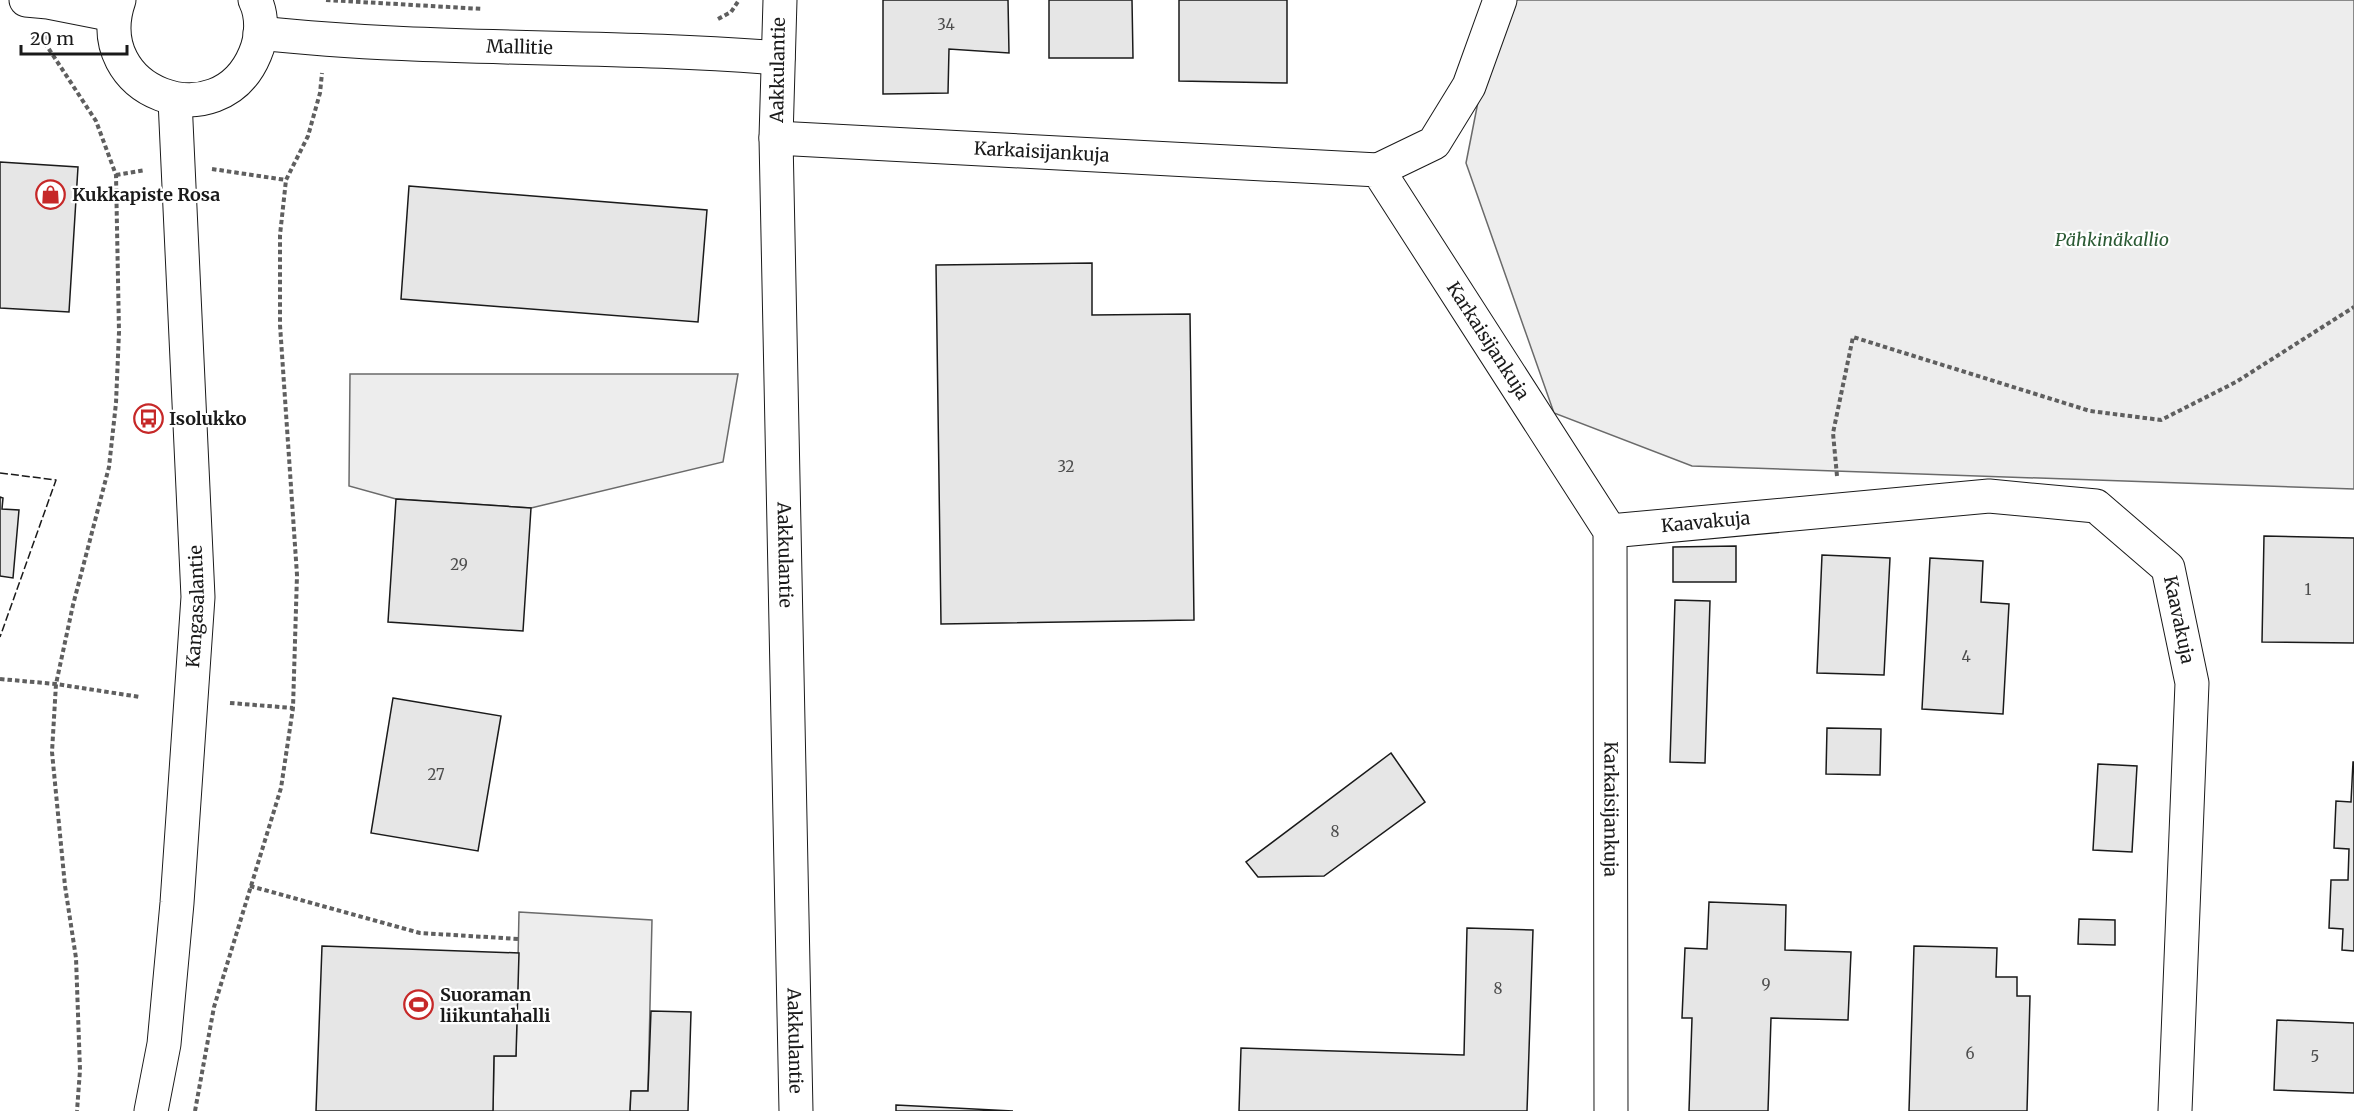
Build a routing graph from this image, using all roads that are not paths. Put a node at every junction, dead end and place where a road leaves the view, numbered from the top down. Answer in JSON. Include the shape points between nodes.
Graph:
{"nodes":[{"id":1,"x":255,"y":0,"type":"edge"},
{"id":2,"x":780,"y":0,"type":"edge"},
{"id":3,"x":1500,"y":0,"type":"edge"},
{"id":4,"x":37,"y":1,"type":"edge"},
{"id":5,"x":116,"y":7,"type":"edge"},
{"id":6,"x":260,"y":33,"type":"junction"},
{"id":7,"x":778,"y":58,"type":"junction"},
{"id":8,"x":175,"y":100,"type":"junction"},
{"id":9,"x":776,"y":138,"type":"junction"},
{"id":10,"x":1378,"y":170,"type":"junction"},
{"id":11,"x":1610,"y":531,"type":"junction"},
{"id":12,"x":151,"y":1111,"type":"edge"},
{"id":13,"x":796,"y":1111,"type":"edge"},
{"id":14,"x":1611,"y":1111,"type":"edge"},
{"id":15,"x":2175,"y":1111,"type":"edge"}],
"edges":[{"from":1,"to":6,"type":"street"},
{"from":2,"to":7,"type":"street","name":"Aakkulantie"},
{"from":3,"to":10,"type":"street","via":[[1469,86],[1434,143]]},
{"from":4,"to":5,"type":"street"},
{"from":5,"to":8,"type":"street","via":[[113,38],[120,60],[134,79],[153,93]]},
{"from":6,"to":7,"type":"street","name":"Mallitie","via":[[324,40],[696,51]]},
{"from":6,"to":8,"type":"street","via":[[252,62],[237,80],[219,93],[198,100]]},
{"from":7,"to":9,"type":"street","name":"Aakkulantie"},
{"from":8,"to":12,"type":"street","name":"Kangasalantie","via":[[198,597],[177,903],[164,1044]]},
{"from":9,"to":10,"type":"street","name":"Karkaisijankuja"},
{"from":9,"to":13,"type":"street","name":"Aakkulantie"},
{"from":10,"to":11,"type":"street","name":"Karkaisijankuja"},
{"from":11,"to":14,"type":"street","name":"Karkaisijankuja"},
{"from":11,"to":15,"type":"street","name":"Kaavakuja","via":[[1989,496],[2096,506],[2168,568],[2192,683]]}]}
